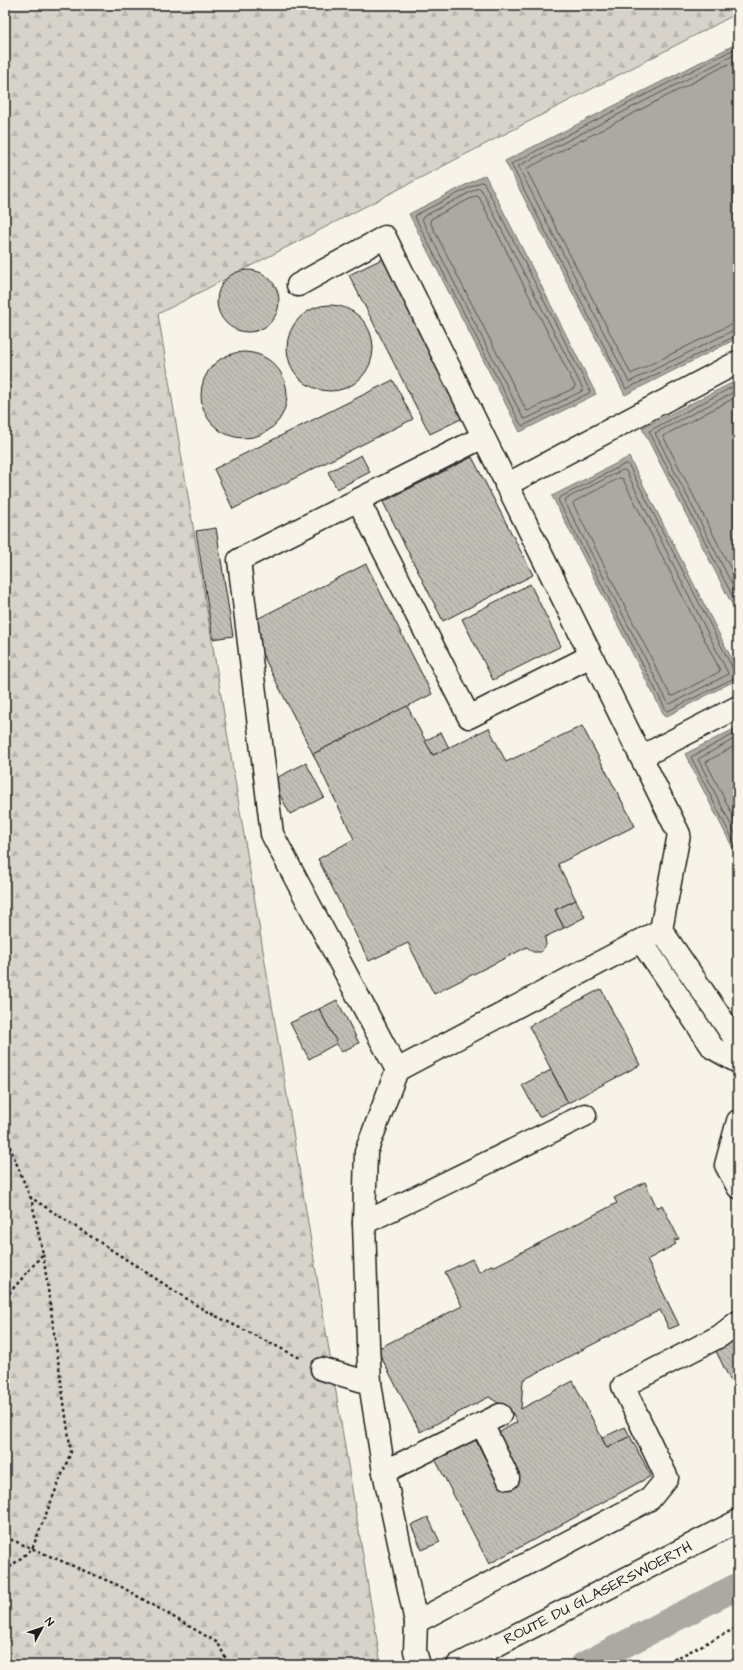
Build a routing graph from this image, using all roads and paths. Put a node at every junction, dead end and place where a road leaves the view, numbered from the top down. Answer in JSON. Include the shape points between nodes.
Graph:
{"nodes":[{"id":1,"x":298,"y":285,"type":"dead end"},
{"id":2,"x":738,"y":362,"type":"edge"},
{"id":3,"x":483,"y":437,"type":"junction"},
{"id":4,"x":506,"y":485,"type":"junction"},
{"id":5,"x":358,"y":500,"type":"junction"},
{"id":6,"x":591,"y":656,"type":"junction"},
{"id":7,"x":738,"y":707,"type":"edge"},
{"id":8,"x":641,"y":757,"type":"junction"},
{"id":9,"x":661,"y":930,"type":"junction"},
{"id":10,"x":641,"y":941,"type":"junction"},
{"id":11,"x":738,"y":1043,"type":"edge"},
{"id":12,"x":738,"y":1062,"type":"edge"},
{"id":13,"x":397,"y":1070,"type":"junction"},
{"id":14,"x":586,"y":1115,"type":"dead end"},
{"id":15,"x":738,"y":1122,"type":"edge"},
{"id":16,"x":5,"y":1135,"type":"edge"},
{"id":17,"x":738,"y":1187,"type":"edge"},
{"id":18,"x":30,"y":1197,"type":"junction"},
{"id":19,"x":364,"y":1223,"type":"junction"},
{"id":20,"x":43,"y":1254,"type":"junction"},
{"id":21,"x":5,"y":1298,"type":"edge"},
{"id":22,"x":738,"y":1322,"type":"edge"},
{"id":23,"x":322,"y":1369,"type":"joint"},
{"id":24,"x":370,"y":1383,"type":"junction"},
{"id":25,"x":384,"y":1472,"type":"junction"},
{"id":26,"x":508,"y":1478,"type":"dead end"},
{"id":27,"x":738,"y":1521,"type":"edge"},
{"id":28,"x":5,"y":1537,"type":"edge"},
{"id":29,"x":32,"y":1549,"type":"junction"},
{"id":30,"x":5,"y":1571,"type":"edge"},
{"id":31,"x":416,"y":1622,"type":"junction"},
{"id":32,"x":738,"y":1627,"type":"edge"},
{"id":33,"x":229,"y":1665,"type":"edge"},
{"id":34,"x":419,"y":1665,"type":"edge"},
{"id":35,"x":458,"y":1665,"type":"edge"},
{"id":36,"x":663,"y":1665,"type":"edge"}],
"edges":[{"from":1,"to":3,"type":"lane","via":[[385,236]]},
{"from":2,"to":4,"type":"lane"},
{"from":3,"to":4,"type":"lane"},
{"from":3,"to":5,"type":"lane"},
{"from":4,"to":6,"type":"lane"},
{"from":5,"to":6,"type":"lane","via":[[470,717]]},
{"from":5,"to":13,"type":"lane","via":[[239,560],[272,834]]},
{"from":6,"to":8,"type":"lane"},
{"from":7,"to":8,"type":"lane"},
{"from":8,"to":9,"type":"lane","via":[[679,834]]},
{"from":9,"to":10,"type":"lane"},
{"from":9,"to":11,"type":"lane"},
{"from":10,"to":12,"type":"lane","via":[[713,1048]]},
{"from":10,"to":13,"type":"lane"},
{"from":13,"to":19,"type":"lane","via":[[366,1152]]},
{"from":14,"to":19,"type":"lane"},
{"from":15,"to":17,"type":"lane","via":[[726,1165]]},
{"from":16,"to":18,"type":"path"},
{"from":18,"to":20,"type":"path"},
{"from":18,"to":23,"type":"path","via":[[204,1310]]},
{"from":19,"to":24,"type":"lane"},
{"from":20,"to":21,"type":"path"},
{"from":20,"to":29,"type":"path","via":[[72,1452]]},
{"from":22,"to":31,"type":"lane","via":[[720,1336],[623,1386],[667,1478],[650,1499]]},
{"from":23,"to":24,"type":"lane"},
{"from":24,"to":25,"type":"lane"},
{"from":25,"to":26,"type":"lane","via":[[491,1420]]},
{"from":25,"to":31,"type":"lane"},
{"from":27,"to":35,"type":"lane","name":"ROUTE DU GLASERSWOERTH"},
{"from":28,"to":29,"type":"path"},
{"from":29,"to":30,"type":"path"},
{"from":29,"to":33,"type":"path","via":[[120,1586],[218,1643]]},
{"from":31,"to":34,"type":"lane","via":[[415,1650]]},
{"from":32,"to":36,"type":"path"}]}
